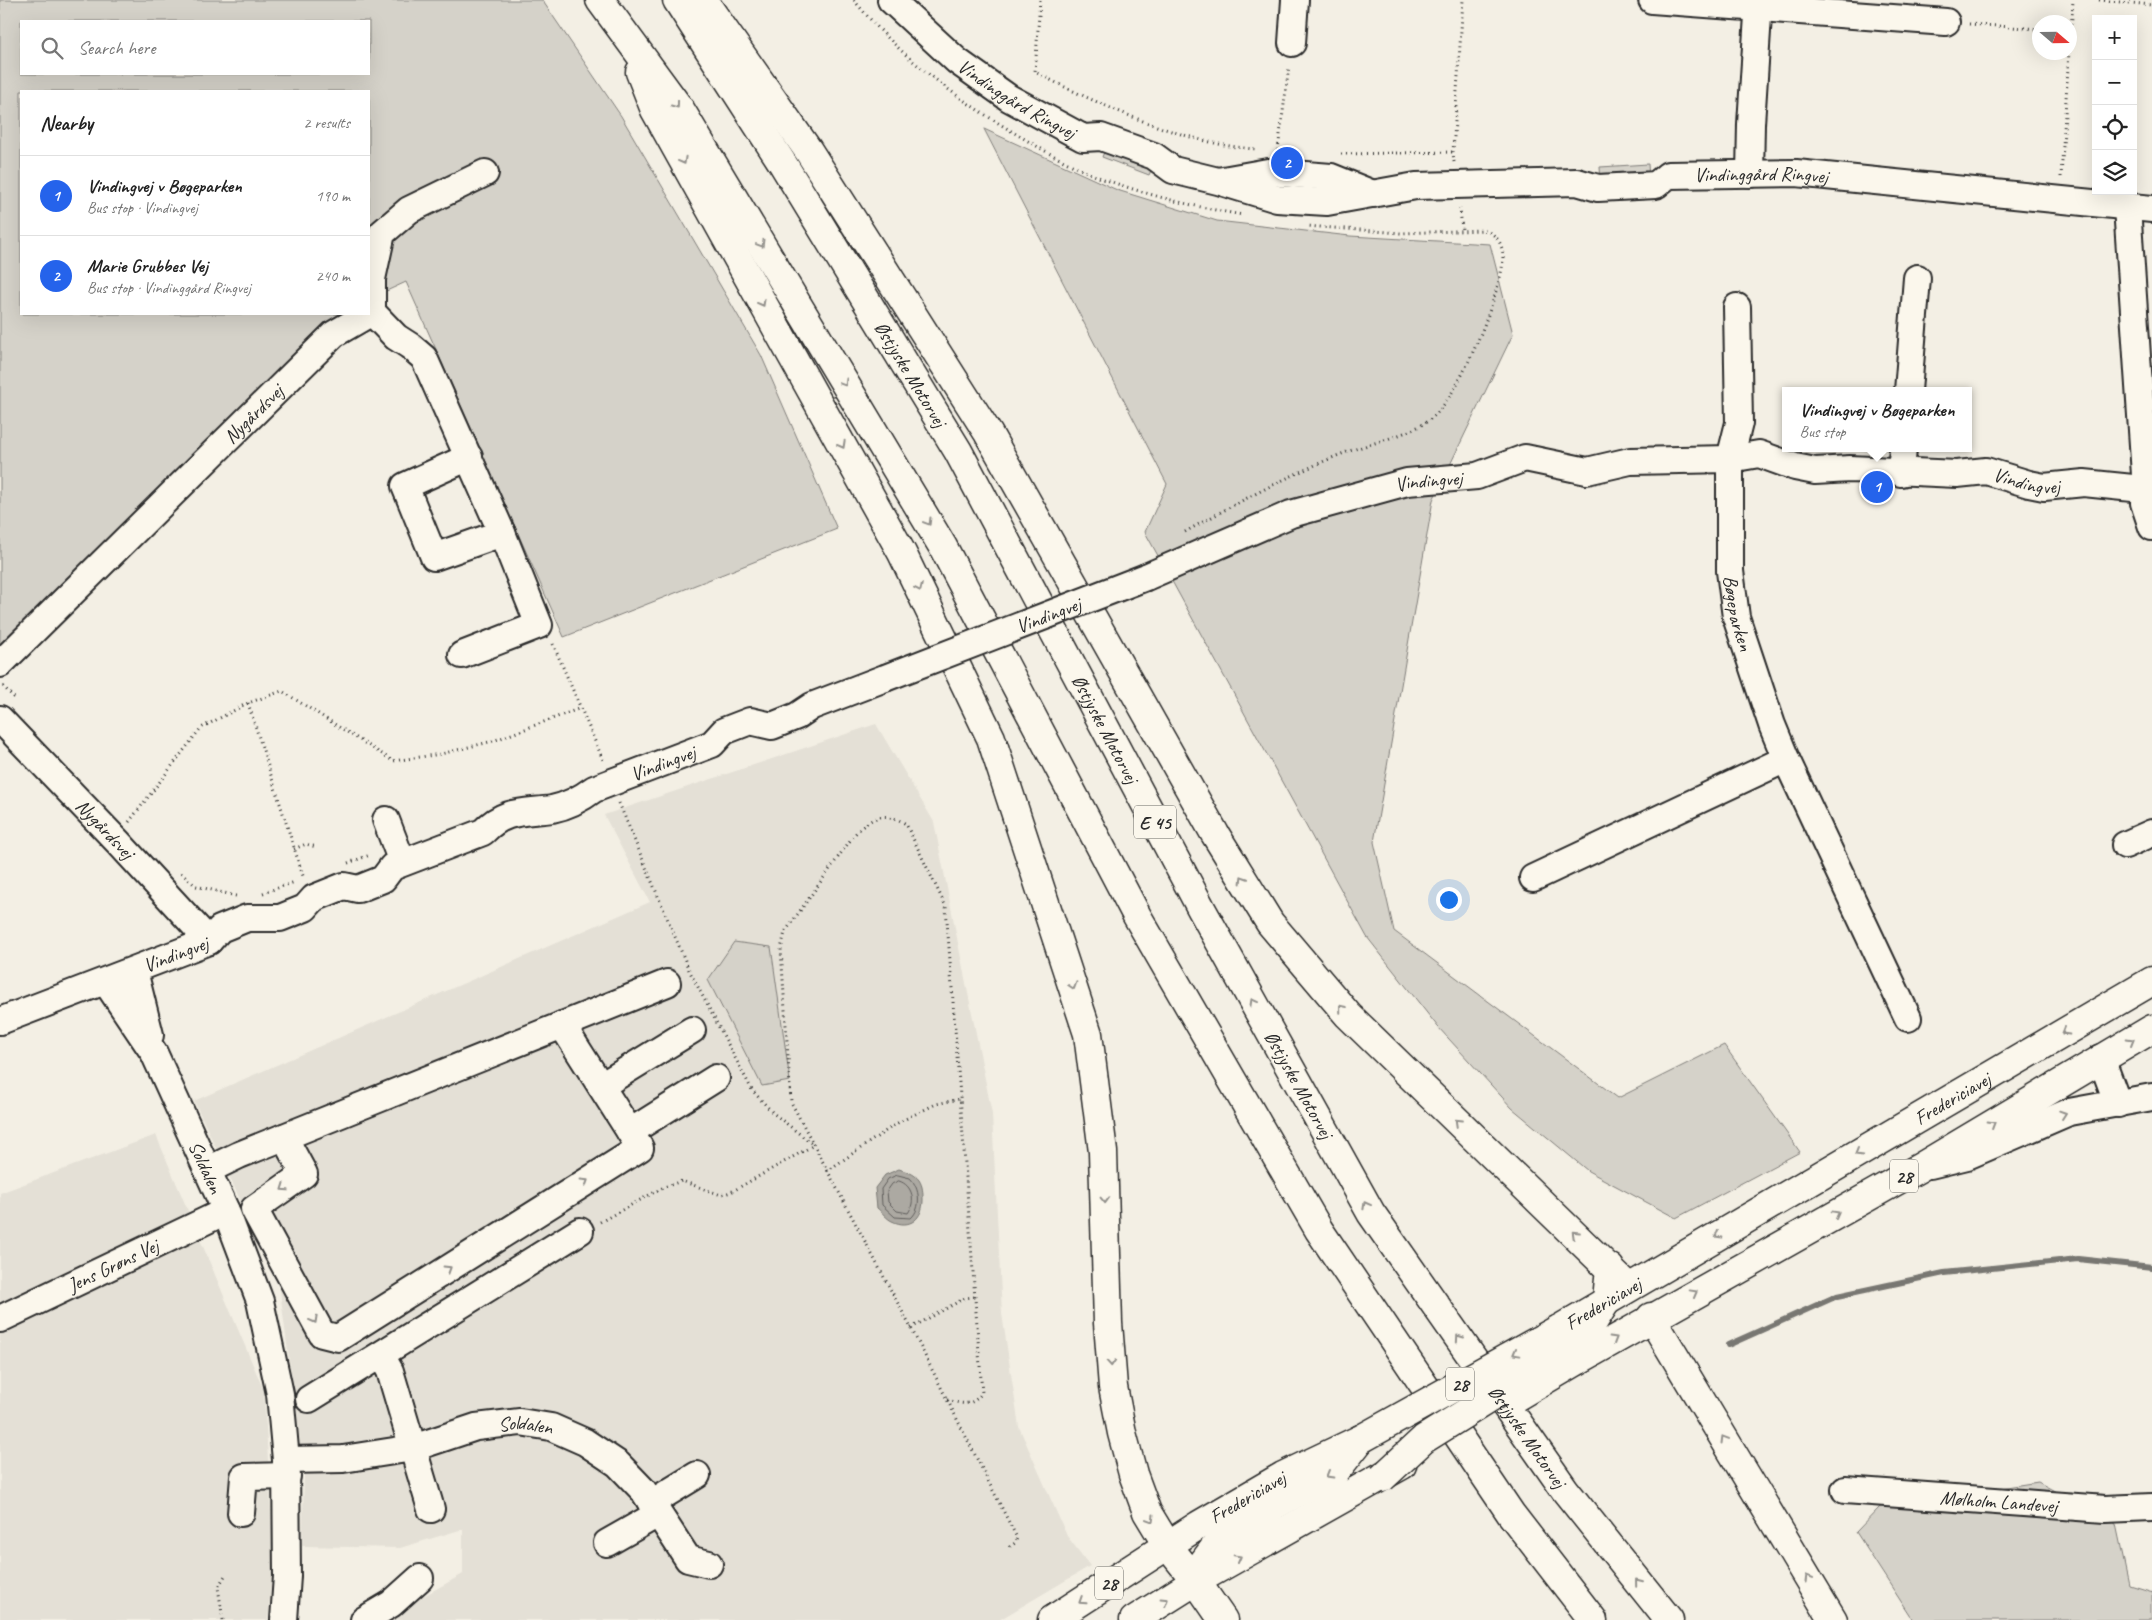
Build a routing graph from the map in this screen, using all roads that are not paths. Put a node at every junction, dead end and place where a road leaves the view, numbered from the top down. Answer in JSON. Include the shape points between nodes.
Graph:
{"nodes":[{"id":1,"x":600,"y":0,"type":"edge"},
{"id":2,"x":677,"y":0,"type":"edge"},
{"id":3,"x":703,"y":0,"type":"edge"},
{"id":4,"x":891,"y":0,"type":"edge"},
{"id":5,"x":1295,"y":0,"type":"edge"},
{"id":6,"x":1652,"y":0,"type":"edge"},
{"id":7,"x":1759,"y":4,"type":"edge"},
{"id":8,"x":1946,"y":22,"type":"road end"},
{"id":9,"x":626,"y":38,"type":"junction"},
{"id":10,"x":1292,"y":43,"type":"road end"},
{"id":11,"x":484,"y":173,"type":"dead end"},
{"id":12,"x":1750,"y":174,"type":"junction"},
{"id":13,"x":2140,"y":208,"type":"edge"},
{"id":14,"x":1917,"y":278,"type":"dead end"},
{"id":15,"x":1737,"y":307,"type":"dead end"},
{"id":16,"x":372,"y":312,"type":"joint"},
{"id":17,"x":367,"y":315,"type":"edge"},
{"id":18,"x":2145,"y":349,"type":"edge"},
{"id":19,"x":1908,"y":387,"type":"edge"},
{"id":20,"x":469,"y":458,"type":"junction"},
{"id":21,"x":1730,"y":459,"type":"junction"},
{"id":22,"x":1902,"y":460,"type":"edge"},
{"id":23,"x":2148,"y":490,"type":"edge"},
{"id":24,"x":2152,"y":527,"type":"edge"},
{"id":25,"x":502,"y":533,"type":"junction"},
{"id":26,"x":462,"y":655,"type":"dead end"},
{"id":27,"x":0,"y":664,"type":"edge"},
{"id":28,"x":10,"y":712,"type":"edge"},
{"id":29,"x":1786,"y":759,"type":"junction"},
{"id":30,"x":386,"y":820,"type":"dead end"},
{"id":31,"x":2152,"y":833,"type":"edge"},
{"id":32,"x":2125,"y":845,"type":"dead end"},
{"id":33,"x":397,"y":864,"type":"junction"},
{"id":34,"x":1533,"y":878,"type":"dead end"},
{"id":35,"x":209,"y":941,"type":"junction"},
{"id":36,"x":134,"y":971,"type":"junction"},
{"id":37,"x":2152,"y":981,"type":"edge"},
{"id":38,"x":106,"y":982,"type":"junction"},
{"id":39,"x":667,"y":983,"type":"dead end"},
{"id":40,"x":1908,"y":1018,"type":"dead end"},
{"id":41,"x":0,"y":1021,"type":"edge"},
{"id":42,"x":562,"y":1025,"type":"junction"},
{"id":43,"x":2152,"y":1029,"type":"edge"},
{"id":44,"x":692,"y":1030,"type":"dead end"},
{"id":45,"x":154,"y":1053,"type":"junction"},
{"id":46,"x":2101,"y":1058,"type":"junction"},
{"id":47,"x":716,"y":1078,"type":"dead end"},
{"id":48,"x":601,"y":1086,"type":"junction"},
{"id":49,"x":2152,"y":1097,"type":"edge"},
{"id":50,"x":2118,"y":1104,"type":"junction"},
{"id":51,"x":630,"y":1132,"type":"junction"},
{"id":52,"x":284,"y":1137,"type":"junction"},
{"id":53,"x":1919,"y":1168,"type":"junction"},
{"id":54,"x":208,"y":1170,"type":"junction"},
{"id":55,"x":226,"y":1211,"type":"junction"},
{"id":56,"x":580,"y":1231,"type":"road end"},
{"id":57,"x":1615,"y":1285,"type":"junction"},
{"id":58,"x":1652,"y":1317,"type":"junction"},
{"id":59,"x":0,"y":1319,"type":"edge"},
{"id":60,"x":1567,"y":1347,"type":"junction"},
{"id":61,"x":381,"y":1355,"type":"junction"},
{"id":62,"x":309,"y":1399,"type":"dead end"},
{"id":63,"x":1361,"y":1439,"type":"junction"},
{"id":64,"x":413,"y":1448,"type":"junction"},
{"id":65,"x":287,"y":1468,"type":"junction"},
{"id":66,"x":697,"y":1475,"type":"dead end"},
{"id":67,"x":1845,"y":1490,"type":"dead end"},
{"id":68,"x":2152,"y":1507,"type":"edge"},
{"id":69,"x":654,"y":1508,"type":"junction"},
{"id":70,"x":431,"y":1509,"type":"dead end"},
{"id":71,"x":241,"y":1513,"type":"dead end"},
{"id":72,"x":607,"y":1543,"type":"dead end"},
{"id":73,"x":1167,"y":1545,"type":"junction"},
{"id":74,"x":709,"y":1564,"type":"dead end"},
{"id":75,"x":420,"y":1578,"type":"dead end"},
{"id":76,"x":1196,"y":1581,"type":"junction"},
{"id":77,"x":284,"y":1620,"type":"edge"},
{"id":78,"x":364,"y":1620,"type":"edge"},
{"id":79,"x":1052,"y":1620,"type":"edge"},
{"id":80,"x":1134,"y":1620,"type":"edge"},
{"id":81,"x":1222,"y":1620,"type":"edge"},
{"id":82,"x":1593,"y":1620,"type":"edge"},
{"id":83,"x":1669,"y":1620,"type":"edge"},
{"id":84,"x":1833,"y":1620,"type":"edge"}],
"edges":[{"from":1,"to":9,"type":"main road"},
{"from":83,"to":2,"type":"main road","name":"Østjyske Motorvej","number":"E 45","one_way":true,"via":[[1565,1490],[1371,1214],[1202,910],[958,451],[783,164]]},
{"from":57,"to":3,"type":"main road","one_way":true,"via":[[1348,1015],[1270,923],[1210,825],[988,433],[808,150]]},
{"from":4,"to":12,"type":"street","name":"Vindinggård Ringvej","via":[[958,61],[1009,98],[1083,138],[1101,137],[1154,156],[1173,170],[1277,199],[1327,202],[1416,186],[1577,182],[1598,188],[1656,185],[1668,175]]},
{"from":5,"to":10,"type":"street"},
{"from":6,"to":7,"type":"street"},
{"from":7,"to":8,"type":"street"},
{"from":7,"to":12,"type":"street"},
{"from":9,"to":73,"type":"main road","one_way":true,"via":[[655,110],[902,553],[991,738],[1088,1034],[1103,1152],[1113,1387],[1133,1474],[1147,1512]]},
{"from":9,"to":82,"type":"main road","one_way":true,"via":[[680,109],[943,547],[1137,916],[1319,1230],[1511,1514]]},
{"from":11,"to":16,"type":"street","via":[[409,210],[382,234],[372,279]]},
{"from":12,"to":13,"type":"street","name":"Vindinggård Ringvej","via":[[1796,173]]},
{"from":13,"to":18,"type":"street"},
{"from":14,"to":19,"type":"street"},
{"from":15,"to":21,"type":"street","via":[[1738,423]]},
{"from":16,"to":20,"type":"street","via":[[396,337],[424,358]]},
{"from":17,"to":27,"type":"street","name":"Nygårdsvej","via":[[334,334]]},
{"from":18,"to":23,"type":"street"},
{"from":20,"to":25,"type":"street"},
{"from":20,"to":25,"type":"street","via":[[405,486],[434,557]]},
{"from":21,"to":22,"type":"street","name":"Vindingvej","via":[[1759,454],[1815,471]]},
{"from":21,"to":29,"type":"street","name":"Bøgeparken","via":[[1730,570],[1736,617]]},
{"from":21,"to":33,"type":"street","name":"Vindingvej","bridge":true,"via":[[1630,461],[1587,471],[1525,458],[1477,476],[1407,482],[1291,514],[1146,577],[812,706],[772,726],[750,721],[724,731],[712,744],[608,774],[583,797],[554,808],[517,812],[494,821],[482,832]]},
{"from":22,"to":23,"type":"street","name":"Vindingvej","via":[[1957,474],[1986,471],[2044,487],[2084,483]]},
{"from":23,"to":24,"type":"street","via":[[2144,503]]},
{"from":25,"to":26,"type":"street","via":[[539,625]]},
{"from":28,"to":35,"type":"street","name":"Nygårdsvej","via":[[128,830]]},
{"from":29,"to":34,"type":"street"},
{"from":29,"to":40,"type":"street","name":"Bøgeparken"},
{"from":30,"to":33,"type":"street"},
{"from":31,"to":32,"type":"street"},
{"from":33,"to":35,"type":"street","name":"Vindingvej","via":[[376,864],[349,876],[344,886],[314,898],[305,908],[280,918],[247,918],[220,929]]},
{"from":35,"to":36,"type":"street","name":"Vindingvej"},
{"from":36,"to":38,"type":"street","name":"Vindingvej"},
{"from":36,"to":45,"type":"street","name":"Soldalen"},
{"from":37,"to":57,"type":"main road","name":"Fredericiavej","number":"28","one_way":true},
{"from":38,"to":41,"type":"street","name":"Vindingvej"},
{"from":38,"to":45,"type":"street","name":"Soldalen"},
{"from":39,"to":42,"type":"street"},
{"from":42,"to":48,"type":"street"},
{"from":42,"to":52,"type":"street"},
{"from":46,"to":43,"type":"main road","name":"Fredericiavej","number":"28","one_way":true},
{"from":44,"to":48,"type":"street"},
{"from":45,"to":54,"type":"street","name":"Soldalen"},
{"from":46,"to":50,"type":"street"},
{"from":53,"to":46,"type":"main road","name":"Fredericiavej","number":"28","one_way":true},
{"from":47,"to":51,"type":"street"},
{"from":48,"to":51,"type":"street"},
{"from":49,"to":50,"type":"street"},
{"from":53,"to":50,"type":"street","one_way":true,"via":[[1967,1156],[2069,1112]]},
{"from":52,"to":51,"type":"street","one_way":true,"via":[[304,1174],[254,1209],[322,1334],[338,1338],[640,1148]]},
{"from":52,"to":54,"type":"street"},
{"from":58,"to":53,"type":"main road","name":"Fredericiavej","number":"28","one_way":true},
{"from":54,"to":55,"type":"street","name":"Soldalen"},
{"from":55,"to":59,"type":"street","name":"Jens Grøns Vej"},
{"from":55,"to":65,"type":"street","name":"Soldalen","via":[[260,1301],[280,1394]]},
{"from":56,"to":61,"type":"street"},
{"from":57,"to":58,"type":"main road"},
{"from":57,"to":60,"type":"main road","via":[[1582,1340]]},
{"from":60,"to":58,"type":"main road","name":"Fredericiavej","number":"28","one_way":true},
{"from":84,"to":58,"type":"main road","one_way":true},
{"from":60,"to":63,"type":"main road","name":"Fredericiavej","number":"28","one_way":true,"bridge":true},
{"from":76,"to":60,"type":"main road","number":"28","one_way":true,"bridge":true,"via":[[1382,1478],[1424,1439]]},
{"from":61,"to":62,"type":"street"},
{"from":61,"to":64,"type":"street","via":[[390,1371]]},
{"from":63,"to":73,"type":"main road","name":"Fredericiavej","number":"28","via":[[1283,1476]]},
{"from":63,"to":76,"type":"main road","one_way":true,"via":[[1335,1472],[1275,1505],[1218,1544],[1203,1563]]},
{"from":64,"to":65,"type":"street","name":"Soldalen"},
{"from":64,"to":69,"type":"street","name":"Soldalen","via":[[476,1427],[520,1422],[551,1427],[585,1442],[618,1464]]},
{"from":64,"to":70,"type":"street"},
{"from":65,"to":71,"type":"street","via":[[244,1477]]},
{"from":65,"to":77,"type":"street","name":"Soldalen"},
{"from":66,"to":69,"type":"street"},
{"from":67,"to":68,"type":"street","name":"Mølholm Landevej","via":[[2105,1509]]},
{"from":69,"to":72,"type":"street"},
{"from":69,"to":74,"type":"street","name":"Soldalen","via":[[688,1559]]},
{"from":73,"to":76,"type":"main road"},
{"from":73,"to":79,"type":"main road","name":"Fredericiavej","number":"28","one_way":true},
{"from":75,"to":78,"type":"street","via":[[390,1604]]},
{"from":80,"to":76,"type":"main road","number":"28","one_way":true},
{"from":76,"to":81,"type":"main road"}]}
